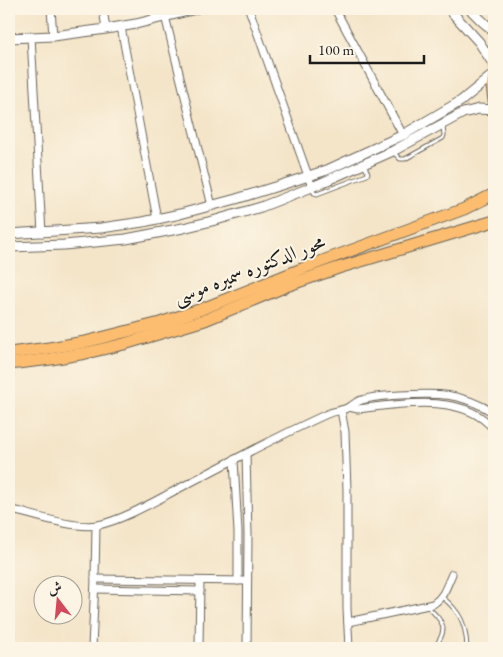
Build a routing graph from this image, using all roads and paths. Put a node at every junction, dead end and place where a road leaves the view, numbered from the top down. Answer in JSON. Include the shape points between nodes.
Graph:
{"nodes":[{"id":1,"x":51,"y":9,"type":"edge"},
{"id":2,"x":103,"y":9,"type":"edge"},
{"id":3,"x":196,"y":9,"type":"edge"},
{"id":4,"x":249,"y":9,"type":"edge"},
{"id":5,"x":335,"y":9,"type":"edge"},
{"id":6,"x":448,"y":9,"type":"edge"},
{"id":7,"x":470,"y":9,"type":"edge"},
{"id":8,"x":165,"y":16,"type":"junction"},
{"id":9,"x":121,"y":26,"type":"junction"},
{"id":10,"x":106,"y":29,"type":"junction"},
{"id":11,"x":494,"y":31,"type":"edge"},
{"id":12,"x":53,"y":36,"type":"junction"},
{"id":13,"x":32,"y":37,"type":"junction"},
{"id":14,"x":9,"y":38,"type":"edge"},
{"id":15,"x":494,"y":65,"type":"edge"},
{"id":16,"x":494,"y":74,"type":"edge"},
{"id":17,"x":494,"y":101,"type":"edge"},
{"id":18,"x":494,"y":110,"type":"edge"},
{"id":19,"x":403,"y":135,"type":"junction"},
{"id":20,"x":308,"y":176,"type":"junction"},
{"id":21,"x":312,"y":187,"type":"junction"},
{"id":22,"x":494,"y":194,"type":"edge"},
{"id":23,"x":212,"y":206,"type":"junction"},
{"id":24,"x":157,"y":219,"type":"junction"},
{"id":25,"x":494,"y":222,"type":"edge"},
{"id":26,"x":101,"y":228,"type":"junction"},
{"id":27,"x":42,"y":233,"type":"junction"},
{"id":28,"x":9,"y":234,"type":"edge"},
{"id":29,"x":103,"y":242,"type":"junction"},
{"id":30,"x":9,"y":247,"type":"edge"},
{"id":31,"x":9,"y":353,"type":"edge"},
{"id":32,"x":9,"y":364,"type":"edge"},
{"id":33,"x":407,"y":395,"type":"junction"},
{"id":34,"x":408,"y":405,"type":"junction"},
{"id":35,"x":349,"y":407,"type":"junction"},
{"id":36,"x":341,"y":410,"type":"junction"},
{"id":37,"x":494,"y":413,"type":"edge"},
{"id":38,"x":494,"y":430,"type":"edge"},
{"id":39,"x":246,"y":454,"type":"junction"},
{"id":40,"x":234,"y":460,"type":"junction"},
{"id":41,"x":9,"y":509,"type":"edge"},
{"id":42,"x":96,"y":525,"type":"junction"},
{"id":43,"x":238,"y":532,"type":"junction"},
{"id":44,"x":248,"y":532,"type":"junction"},
{"id":45,"x":452,"y":574,"type":"dead end"},
{"id":46,"x":95,"y":579,"type":"junction"},
{"id":47,"x":144,"y":580,"type":"junction"},
{"id":48,"x":200,"y":581,"type":"junction"},
{"id":49,"x":238,"y":581,"type":"junction"},
{"id":50,"x":248,"y":582,"type":"junction"},
{"id":51,"x":95,"y":589,"type":"junction"},
{"id":52,"x":144,"y":590,"type":"junction"},
{"id":53,"x":200,"y":591,"type":"junction"},
{"id":54,"x":442,"y":597,"type":"junction"},
{"id":55,"x":426,"y":606,"type":"junction"},
{"id":56,"x":348,"y":622,"type":"junction"},
{"id":57,"x":92,"y":648,"type":"edge"},
{"id":58,"x":199,"y":648,"type":"edge"},
{"id":59,"x":248,"y":648,"type":"edge"},
{"id":60,"x":349,"y":648,"type":"edge"},
{"id":61,"x":434,"y":648,"type":"edge"},
{"id":62,"x":467,"y":648,"type":"edge"}],
"edges":[{"from":1,"to":12,"type":"street"},
{"from":2,"to":10,"type":"street"},
{"from":3,"to":8,"type":"street"},
{"from":4,"to":20,"type":"street"},
{"from":5,"to":19,"type":"street"},
{"from":6,"to":15,"type":"street","via":[[480,42]]},
{"from":7,"to":11,"type":"street"},
{"from":8,"to":9,"type":"street"},
{"from":8,"to":23,"type":"street"},
{"from":9,"to":10,"type":"street"},
{"from":9,"to":24,"type":"street"},
{"from":10,"to":12,"type":"street"},
{"from":12,"to":13,"type":"street"},
{"from":13,"to":14,"type":"street"},
{"from":13,"to":27,"type":"street"},
{"from":16,"to":17,"type":"main road"},
{"from":16,"to":19,"type":"street","via":[[461,101]]},
{"from":18,"to":21,"type":"street","via":[[479,109],[456,117],[393,151]]},
{"from":19,"to":20,"type":"street"},
{"from":20,"to":21,"type":"street"},
{"from":20,"to":23,"type":"street"},
{"from":21,"to":29,"type":"street","via":[[216,220]]},
{"from":22,"to":31,"type":"main road","name":"محور الدكتوره سميره موسى","via":[[481,202],[169,320],[85,342]]},
{"from":23,"to":24,"type":"street"},
{"from":24,"to":26,"type":"street"},
{"from":25,"to":32,"type":"main road","name":"محور الدكتوره سميره موسى","via":[[338,268],[205,320],[132,342],[86,353]]},
{"from":26,"to":27,"type":"street"},
{"from":26,"to":29,"type":"street"},
{"from":27,"to":28,"type":"street"},
{"from":29,"to":30,"type":"street"},
{"from":33,"to":34,"type":"street"},
{"from":33,"to":35,"type":"street","via":[[363,400]]},
{"from":33,"to":37,"type":"street","via":[[455,396]]},
{"from":34,"to":35,"type":"street"},
{"from":34,"to":38,"type":"street","via":[[444,404],[463,408],[480,416]]},
{"from":35,"to":36,"type":"street"},
{"from":36,"to":39,"type":"street"},
{"from":36,"to":56,"type":"street","via":[[347,490]]},
{"from":39,"to":40,"type":"street"},
{"from":39,"to":44,"type":"street"},
{"from":40,"to":42,"type":"street","via":[[144,506]]},
{"from":40,"to":43,"type":"street"},
{"from":41,"to":42,"type":"street","via":[[75,525]]},
{"from":42,"to":46,"type":"street"},
{"from":43,"to":44,"type":"street"},
{"from":43,"to":49,"type":"street"},
{"from":44,"to":50,"type":"street"},
{"from":45,"to":54,"type":"street"},
{"from":46,"to":47,"type":"street"},
{"from":46,"to":51,"type":"street"},
{"from":47,"to":48,"type":"street"},
{"from":47,"to":52,"type":"street"},
{"from":48,"to":49,"type":"street"},
{"from":48,"to":53,"type":"street"},
{"from":49,"to":50,"type":"street"},
{"from":50,"to":59,"type":"street"},
{"from":51,"to":52,"type":"street"},
{"from":51,"to":57,"type":"street"},
{"from":52,"to":53,"type":"street"},
{"from":53,"to":58,"type":"street"},
{"from":54,"to":55,"type":"street"},
{"from":54,"to":62,"type":"lane","via":[[462,620]]},
{"from":55,"to":56,"type":"street"},
{"from":55,"to":61,"type":"lane","via":[[443,626],[442,639]]},
{"from":56,"to":60,"type":"street"}]}
